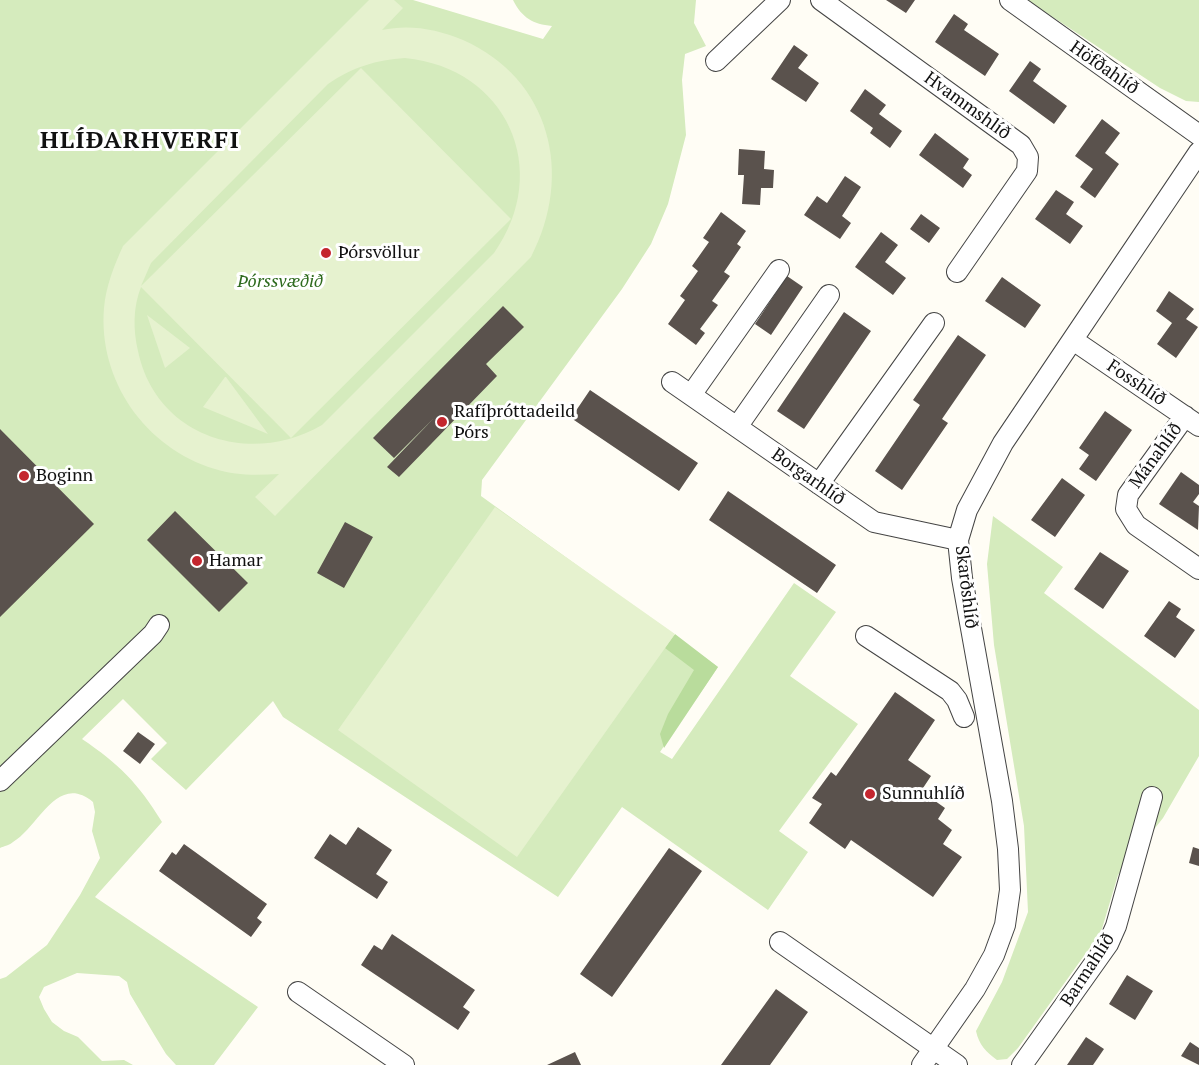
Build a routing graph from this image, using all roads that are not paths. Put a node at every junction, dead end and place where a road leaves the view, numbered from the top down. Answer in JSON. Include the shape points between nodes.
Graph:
{"nodes":[{"id":1,"x":780,"y":0,"type":"edge"},
{"id":2,"x":820,"y":0,"type":"edge"},
{"id":3,"x":1010,"y":0,"type":"edge"},
{"id":4,"x":716,"y":61,"type":"dead end"},
{"id":5,"x":1199,"y":135,"type":"edge"},
{"id":6,"x":1199,"y":152,"type":"edge"},
{"id":7,"x":779,"y":270,"type":"dead end"},
{"id":8,"x":957,"y":272,"type":"dead end"},
{"id":9,"x":829,"y":295,"type":"dead end"},
{"id":10,"x":934,"y":322,"type":"dead end"},
{"id":11,"x":1073,"y":340,"type":"junction"},
{"id":12,"x":672,"y":382,"type":"dead end"},
{"id":13,"x":691,"y":395,"type":"junction"},
{"id":14,"x":1192,"y":421,"type":"edge"},
{"id":15,"x":737,"y":427,"type":"junction"},
{"id":16,"x":819,"y":484,"type":"junction"},
{"id":17,"x":958,"y":540,"type":"junction"},
{"id":18,"x":1199,"y":569,"type":"edge"},
{"id":19,"x":159,"y":625,"type":"dead end"},
{"id":20,"x":866,"y":636,"type":"dead end"},
{"id":21,"x":964,"y":717,"type":"dead end"},
{"id":22,"x":0,"y":782,"type":"edge"},
{"id":23,"x":1152,"y":797,"type":"dead end"},
{"id":24,"x":780,"y":942,"type":"dead end"},
{"id":25,"x":298,"y":992,"type":"dead end"},
{"id":26,"x":934,"y":1049,"type":"junction"},
{"id":27,"x":404,"y":1065,"type":"edge"},
{"id":28,"x":922,"y":1065,"type":"edge"},
{"id":29,"x":957,"y":1065,"type":"edge"},
{"id":30,"x":1022,"y":1065,"type":"edge"}],
"edges":[{"from":1,"to":4,"type":"street"},
{"from":2,"to":8,"type":"street","name":"Hvammshlíð","via":[[1021,145],[1028,157],[1027,171]]},
{"from":3,"to":5,"type":"street","name":"Höfðahlíð"},
{"from":6,"to":11,"type":"street","name":"Skarðshlíð"},
{"from":7,"to":13,"type":"street"},
{"from":9,"to":15,"type":"street"},
{"from":10,"to":16,"type":"street"},
{"from":11,"to":14,"type":"street","name":"Fosshlíð"},
{"from":11,"to":17,"type":"street","name":"Skarðshlíð","via":[[1004,443],[967,510]]},
{"from":12,"to":13,"type":"street","name":"Borgarhlíð"},
{"from":13,"to":15,"type":"street","name":"Borgarhlíð"},
{"from":14,"to":18,"type":"street","name":"Mánahlíð","via":[[1128,495],[1126,509],[1136,525]]},
{"from":15,"to":16,"type":"street","name":"Borgarhlíð"},
{"from":16,"to":17,"type":"street","name":"Borgarhlíð","via":[[874,522]]},
{"from":17,"to":26,"type":"street","name":"Skarðshlíð","via":[[1002,801],[1010,890],[1005,925],[994,955]]},
{"from":19,"to":22,"type":"street"},
{"from":20,"to":21,"type":"street","via":[[950,691]]},
{"from":23,"to":30,"type":"street","name":"Barmahlíð","via":[[1108,944]]},
{"from":24,"to":26,"type":"street"},
{"from":25,"to":27,"type":"street"},
{"from":26,"to":28,"type":"street","name":"Skarðshlíð"},
{"from":26,"to":29,"type":"street"}]}
